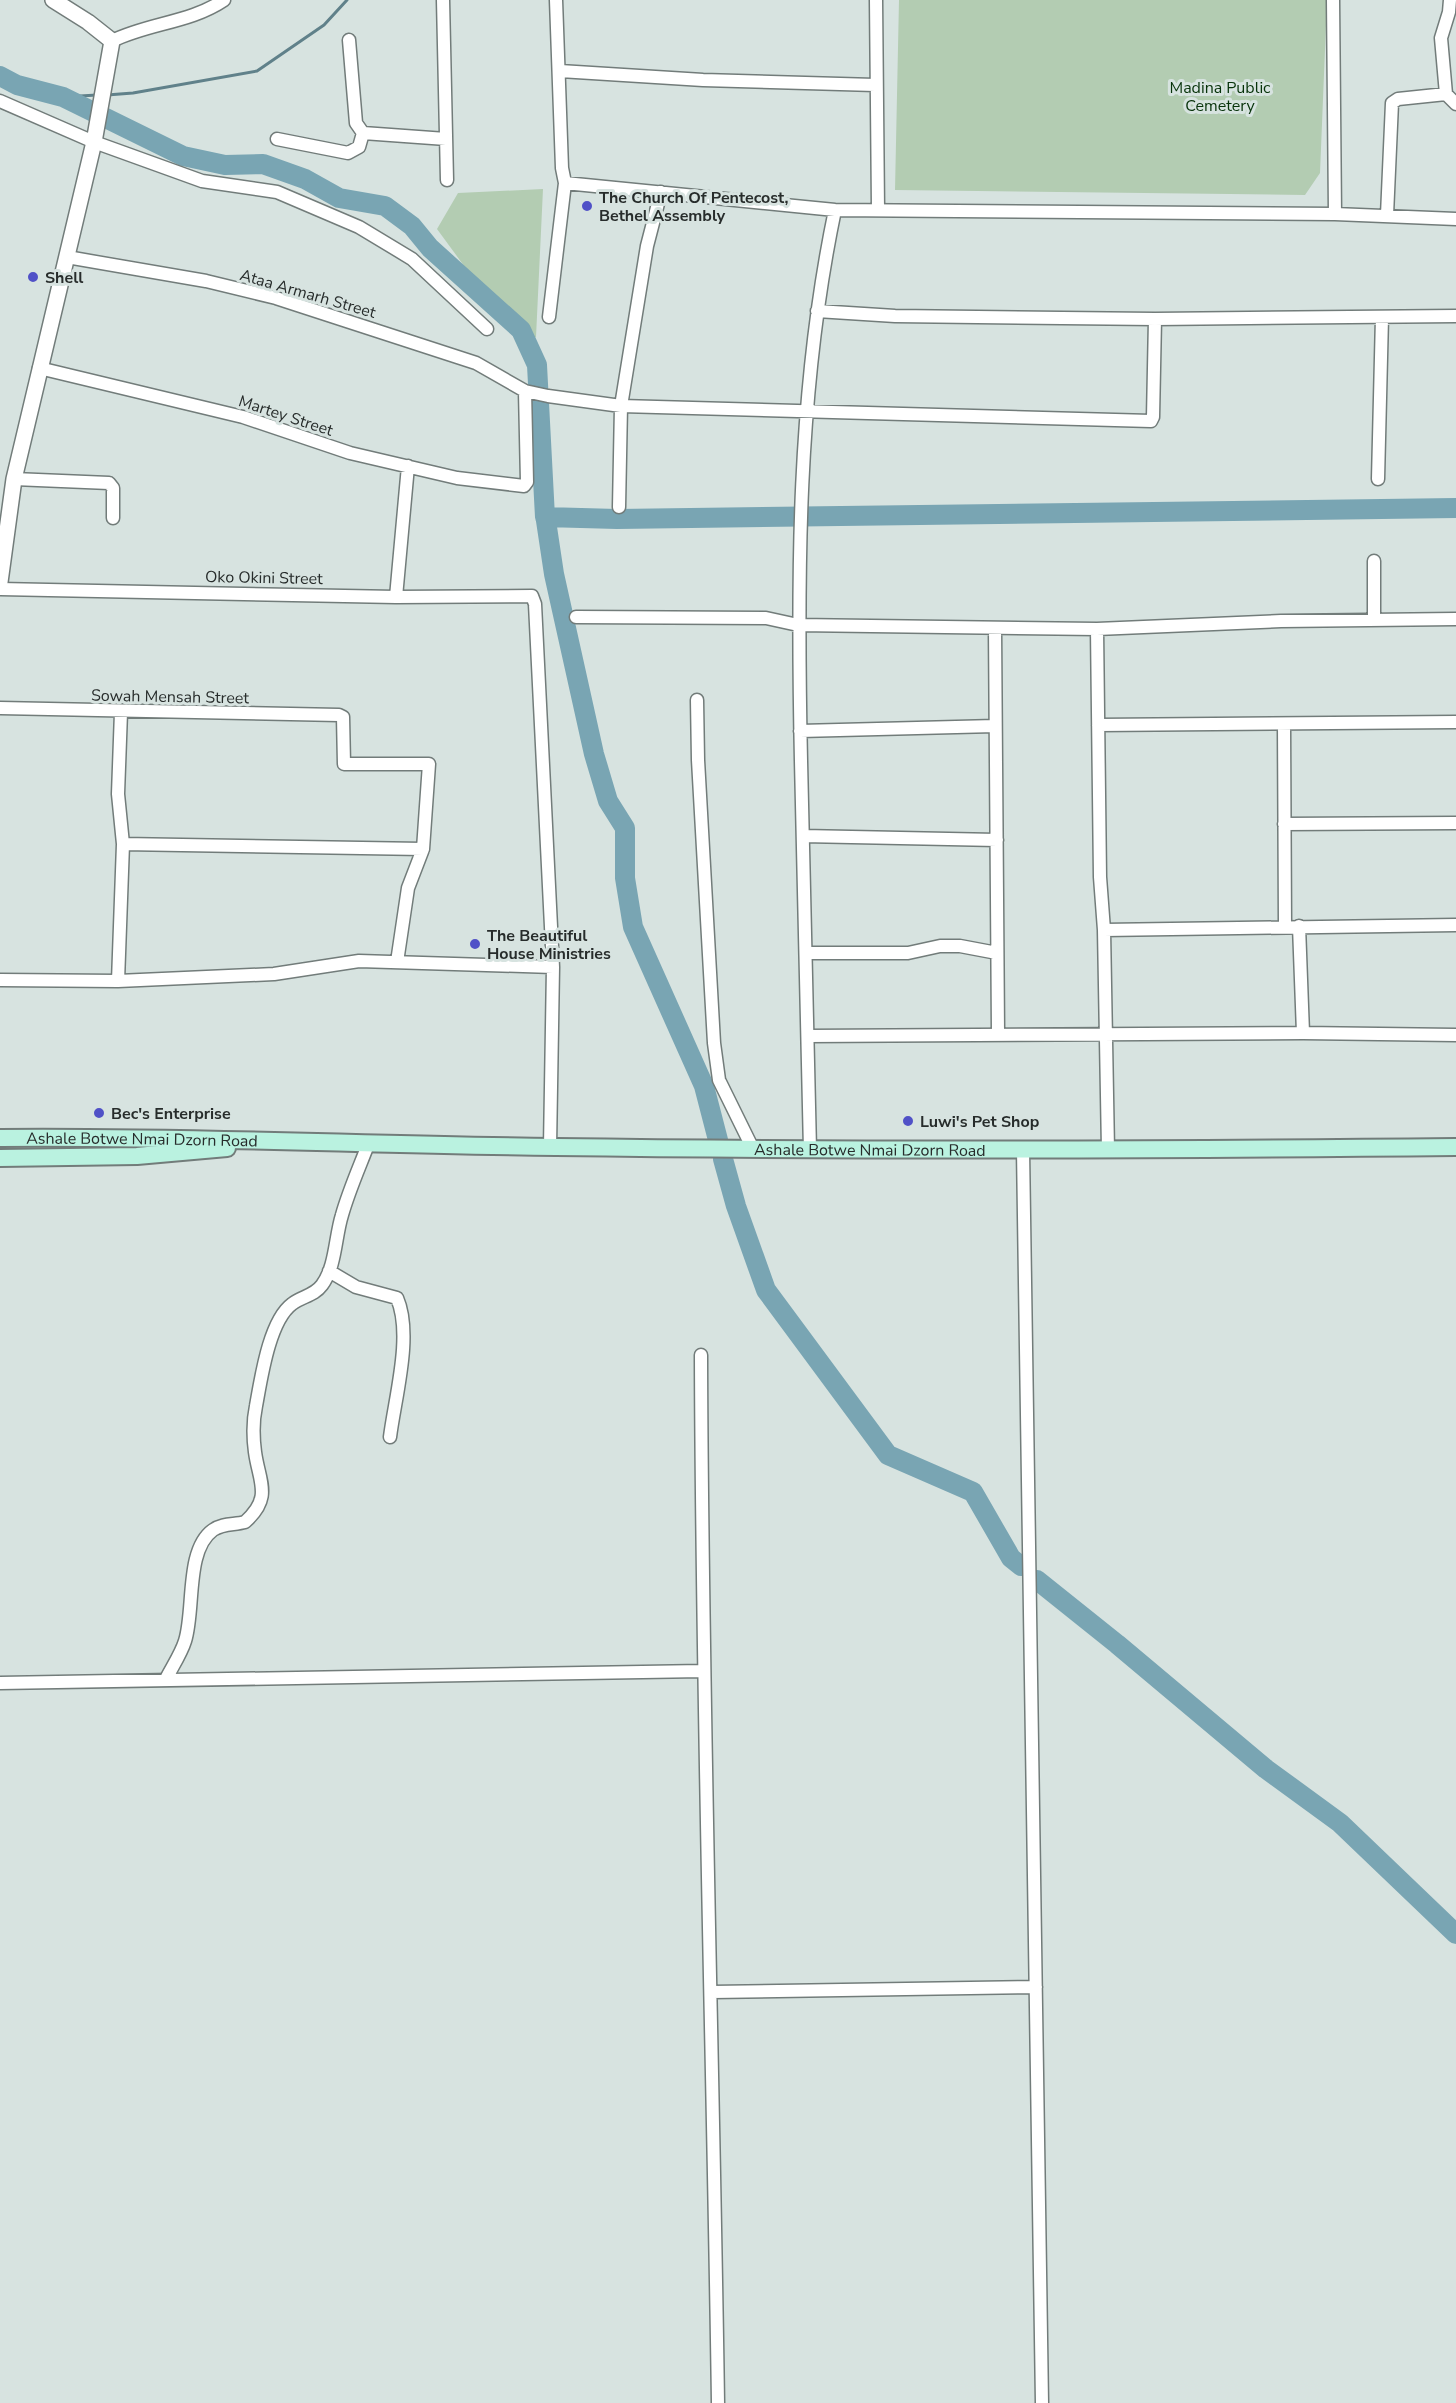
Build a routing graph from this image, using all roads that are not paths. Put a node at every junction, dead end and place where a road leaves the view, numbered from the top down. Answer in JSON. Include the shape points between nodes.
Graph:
{"nodes":[{"id":1,"x":53,"y":0,"type":"edge"},
{"id":2,"x":224,"y":0,"type":"edge"},
{"id":3,"x":443,"y":0,"type":"edge"},
{"id":4,"x":556,"y":0,"type":"edge"},
{"id":5,"x":876,"y":0,"type":"edge"},
{"id":6,"x":1333,"y":0,"type":"edge"},
{"id":7,"x":1452,"y":8,"type":"edge"},
{"id":8,"x":350,"y":40,"type":"dead end"},
{"id":9,"x":112,"y":41,"type":"junction"},
{"id":10,"x":560,"y":71,"type":"junction"},
{"id":11,"x":875,"y":85,"type":"junction"},
{"id":12,"x":1446,"y":94,"type":"junction"},
{"id":13,"x":0,"y":101,"type":"edge"},
{"id":14,"x":1456,"y":104,"type":"edge"},
{"id":15,"x":363,"y":133,"type":"junction"},
{"id":16,"x":95,"y":139,"type":"junction"},
{"id":17,"x":277,"y":139,"type":"dead end"},
{"id":18,"x":446,"y":139,"type":"junction"},
{"id":19,"x":447,"y":180,"type":"dead end"},
{"id":20,"x":565,"y":183,"type":"junction"},
{"id":21,"x":661,"y":192,"type":"junction"},
{"id":22,"x":878,"y":209,"type":"junction"},
{"id":23,"x":835,"y":210,"type":"junction"},
{"id":24,"x":1335,"y":214,"type":"junction"},
{"id":25,"x":1387,"y":215,"type":"junction"},
{"id":26,"x":1456,"y":219,"type":"edge"},
{"id":27,"x":67,"y":257,"type":"junction"},
{"id":28,"x":817,"y":311,"type":"junction"},
{"id":29,"x":1456,"y":316,"type":"edge"},
{"id":30,"x":549,"y":317,"type":"dead end"},
{"id":31,"x":1382,"y":317,"type":"junction"},
{"id":32,"x":1155,"y":319,"type":"junction"},
{"id":33,"x":487,"y":329,"type":"dead end"},
{"id":34,"x":39,"y":368,"type":"junction"},
{"id":35,"x":527,"y":392,"type":"junction"},
{"id":36,"x":621,"y":406,"type":"junction"},
{"id":37,"x":806,"y":412,"type":"junction"},
{"id":38,"x":408,"y":466,"type":"junction"},
{"id":39,"x":1378,"y":478,"type":"dead end"},
{"id":40,"x":14,"y":479,"type":"junction"},
{"id":41,"x":619,"y":507,"type":"dead end"},
{"id":42,"x":113,"y":518,"type":"dead end"},
{"id":43,"x":1374,"y":561,"type":"dead end"},
{"id":44,"x":0,"y":582,"type":"edge"},
{"id":45,"x":0,"y":588,"type":"edge"},
{"id":46,"x":396,"y":597,"type":"junction"},
{"id":47,"x":576,"y":617,"type":"dead end"},
{"id":48,"x":1456,"y":618,"type":"edge"},
{"id":49,"x":1374,"y":620,"type":"junction"},
{"id":50,"x":798,"y":625,"type":"junction"},
{"id":51,"x":995,"y":628,"type":"junction"},
{"id":52,"x":1097,"y":629,"type":"junction"},
{"id":53,"x":697,"y":700,"type":"dead end"},
{"id":54,"x":0,"y":708,"type":"edge"},
{"id":55,"x":121,"y":712,"type":"junction"},
{"id":56,"x":1456,"y":722,"type":"edge"},
{"id":57,"x":1284,"y":724,"type":"junction"},
{"id":58,"x":1098,"y":725,"type":"junction"},
{"id":59,"x":995,"y":726,"type":"junction"},
{"id":60,"x":800,"y":730,"type":"junction"},
{"id":61,"x":1284,"y":824,"type":"junction"},
{"id":62,"x":1456,"y":824,"type":"edge"},
{"id":63,"x":803,"y":836,"type":"junction"},
{"id":64,"x":997,"y":840,"type":"junction"},
{"id":65,"x":123,"y":844,"type":"junction"},
{"id":66,"x":423,"y":849,"type":"junction"},
{"id":67,"x":1456,"y":925,"type":"edge"},
{"id":68,"x":1286,"y":926,"type":"junction"},
{"id":69,"x":1299,"y":926,"type":"junction"},
{"id":70,"x":1104,"y":930,"type":"junction"},
{"id":71,"x":806,"y":953,"type":"junction"},
{"id":72,"x":997,"y":953,"type":"junction"},
{"id":73,"x":397,"y":963,"type":"junction"},
{"id":74,"x":553,"y":967,"type":"junction"},
{"id":75,"x":0,"y":980,"type":"edge"},
{"id":76,"x":118,"y":981,"type":"junction"},
{"id":77,"x":998,"y":1033,"type":"junction"},
{"id":78,"x":1303,"y":1033,"type":"junction"},
{"id":79,"x":1107,"y":1034,"type":"junction"},
{"id":80,"x":1456,"y":1035,"type":"edge"},
{"id":81,"x":808,"y":1036,"type":"junction"},
{"id":82,"x":0,"y":1137,"type":"edge"},
{"id":83,"x":285,"y":1142,"type":"junction"},
{"id":84,"x":369,"y":1142,"type":"junction"},
{"id":85,"x":550,"y":1147,"type":"junction"},
{"id":86,"x":1456,"y":1148,"type":"edge"},
{"id":87,"x":753,"y":1149,"type":"junction"},
{"id":88,"x":810,"y":1150,"type":"junction"},
{"id":89,"x":1023,"y":1150,"type":"junction"},
{"id":90,"x":1108,"y":1150,"type":"junction"},
{"id":91,"x":0,"y":1158,"type":"edge"},
{"id":92,"x":328,"y":1271,"type":"junction"},
{"id":93,"x":701,"y":1355,"type":"dead end"},
{"id":94,"x":390,"y":1437,"type":"dead end"},
{"id":95,"x":702,"y":1671,"type":"junction"},
{"id":96,"x":166,"y":1679,"type":"junction"},
{"id":97,"x":0,"y":1683,"type":"edge"},
{"id":98,"x":1036,"y":1987,"type":"junction"},
{"id":99,"x":712,"y":1992,"type":"junction"},
{"id":100,"x":718,"y":2403,"type":"edge"},
{"id":101,"x":1042,"y":2403,"type":"edge"}],
"edges":[{"from":1,"to":9,"type":"street"},
{"from":2,"to":9,"type":"street","via":[[198,14],[140,29]]},
{"from":3,"to":18,"type":"street"},
{"from":4,"to":10,"type":"street"},
{"from":5,"to":11,"type":"street"},
{"from":6,"to":24,"type":"street"},
{"from":7,"to":12,"type":"street","via":[[1441,38]]},
{"from":8,"to":15,"type":"street","via":[[356,123]]},
{"from":9,"to":16,"type":"street"},
{"from":10,"to":11,"type":"street"},
{"from":10,"to":20,"type":"street"},
{"from":11,"to":22,"type":"street"},
{"from":12,"to":14,"type":"street"},
{"from":12,"to":25,"type":"street","via":[[1392,103]]},
{"from":13,"to":16,"type":"street"},
{"from":15,"to":17,"type":"street","via":[[359,147],[348,153]]},
{"from":15,"to":18,"type":"street"},
{"from":16,"to":27,"type":"street"},
{"from":16,"to":33,"type":"street","via":[[202,181],[277,192],[360,227],[412,259]]},
{"from":18,"to":19,"type":"street"},
{"from":20,"to":21,"type":"street"},
{"from":20,"to":30,"type":"street"},
{"from":21,"to":23,"type":"street"},
{"from":21,"to":36,"type":"street","via":[[647,246]]},
{"from":22,"to":23,"type":"street"},
{"from":22,"to":24,"type":"street"},
{"from":23,"to":28,"type":"street"},
{"from":24,"to":25,"type":"street"},
{"from":25,"to":26,"type":"street"},
{"from":27,"to":34,"type":"street"},
{"from":27,"to":35,"type":"street","name":"Ataa Armarh Street","via":[[206,281],[276,298],[476,363]]},
{"from":28,"to":32,"type":"street","via":[[895,316]]},
{"from":28,"to":37,"type":"street"},
{"from":29,"to":31,"type":"street"},
{"from":31,"to":32,"type":"street"},
{"from":31,"to":39,"type":"street"},
{"from":32,"to":37,"type":"street","name":"Ataa Armarh Street","via":[[1151,421]]},
{"from":34,"to":38,"type":"street","name":"Martey Street","via":[[243,417],[350,453]]},
{"from":34,"to":40,"type":"street"},
{"from":35,"to":36,"type":"street","name":"Ataa Armarh Street"},
{"from":35,"to":38,"type":"street","name":"Martey Street","via":[[524,486],[457,478]]},
{"from":36,"to":37,"type":"street","name":"Ataa Armarh Street"},
{"from":36,"to":41,"type":"street"},
{"from":37,"to":50,"type":"street"},
{"from":38,"to":46,"type":"street"},
{"from":40,"to":42,"type":"street","via":[[109,483],[113,488]]},
{"from":40,"to":44,"type":"street"},
{"from":43,"to":49,"type":"street"},
{"from":45,"to":46,"type":"street","name":"Oko Okini Street"},
{"from":46,"to":74,"type":"street","name":"Oko Okini Street","via":[[532,596]]},
{"from":47,"to":50,"type":"street","via":[[766,618]]},
{"from":48,"to":49,"type":"street"},
{"from":49,"to":52,"type":"street"},
{"from":50,"to":51,"type":"street"},
{"from":50,"to":60,"type":"street"},
{"from":51,"to":52,"type":"street"},
{"from":51,"to":59,"type":"street"},
{"from":52,"to":58,"type":"street"},
{"from":53,"to":87,"type":"street","via":[[714,1043],[719,1080]]},
{"from":54,"to":55,"type":"street","name":"Sowah Mensah Street"},
{"from":55,"to":65,"type":"street","via":[[118,794]]},
{"from":55,"to":66,"type":"street","name":"Sowah Mensah Street","via":[[343,717],[344,764],[430,765]]},
{"from":56,"to":57,"type":"street"},
{"from":57,"to":58,"type":"street"},
{"from":57,"to":61,"type":"street"},
{"from":58,"to":70,"type":"street"},
{"from":59,"to":60,"type":"street"},
{"from":59,"to":64,"type":"street"},
{"from":60,"to":63,"type":"street"},
{"from":61,"to":62,"type":"street"},
{"from":61,"to":68,"type":"street"},
{"from":63,"to":64,"type":"street"},
{"from":63,"to":71,"type":"street"},
{"from":64,"to":72,"type":"street"},
{"from":65,"to":66,"type":"street"},
{"from":65,"to":76,"type":"street"},
{"from":66,"to":73,"type":"street","via":[[408,888]]},
{"from":67,"to":69,"type":"street"},
{"from":68,"to":69,"type":"street"},
{"from":68,"to":70,"type":"street"},
{"from":69,"to":78,"type":"street"},
{"from":70,"to":79,"type":"street"},
{"from":71,"to":72,"type":"street","via":[[908,953],[940,946]]},
{"from":71,"to":81,"type":"street"},
{"from":72,"to":77,"type":"street"},
{"from":73,"to":74,"type":"street"},
{"from":73,"to":76,"type":"street","via":[[359,961],[274,974]]},
{"from":74,"to":85,"type":"street"},
{"from":75,"to":76,"type":"street"},
{"from":77,"to":79,"type":"street"},
{"from":77,"to":81,"type":"street"},
{"from":78,"to":79,"type":"street"},
{"from":78,"to":80,"type":"street"},
{"from":79,"to":90,"type":"street"},
{"from":81,"to":88,"type":"street"},
{"from":82,"to":83,"type":"main road","name":"Ashale Botwe Nmai Dzorn Road","via":[[129,1136]]},
{"from":83,"to":84,"type":"main road","name":"Ashale Botwe Nmai Dzorn Road"},
{"from":83,"to":91,"type":"main road","name":"Ashale Botwe Nmai Dzorn Road","via":[[137,1156]]},
{"from":84,"to":85,"type":"main road","name":"Ashale Botwe Nmai Dzorn Road"},
{"from":84,"to":92,"type":"street","via":[[342,1215]]},
{"from":85,"to":87,"type":"main road","name":"Ashale Botwe Nmai Dzorn Road"},
{"from":86,"to":90,"type":"main road","name":"Ashale Botwe Nmai Dzorn Road"},
{"from":87,"to":88,"type":"main road","name":"Ashale Botwe Nmai Dzorn Road"},
{"from":88,"to":89,"type":"main road","name":"Ashale Botwe Nmai Dzorn Road"},
{"from":89,"to":90,"type":"main road","name":"Ashale Botwe Nmai Dzorn Road"},
{"from":89,"to":98,"type":"street"},
{"from":92,"to":94,"type":"street","via":[[356,1287],[398,1298],[404,1344]]},
{"from":92,"to":96,"type":"street","via":[[314,1294],[291,1304],[273,1333],[254,1426],[262,1494],[254,1514],[245,1522],[212,1530],[200,1546],[185,1642]]},
{"from":93,"to":95,"type":"street"},
{"from":95,"to":96,"type":"street"},
{"from":95,"to":99,"type":"street"},
{"from":96,"to":97,"type":"street"},
{"from":98,"to":99,"type":"street"},
{"from":98,"to":101,"type":"street"},
{"from":99,"to":100,"type":"street"}]}
